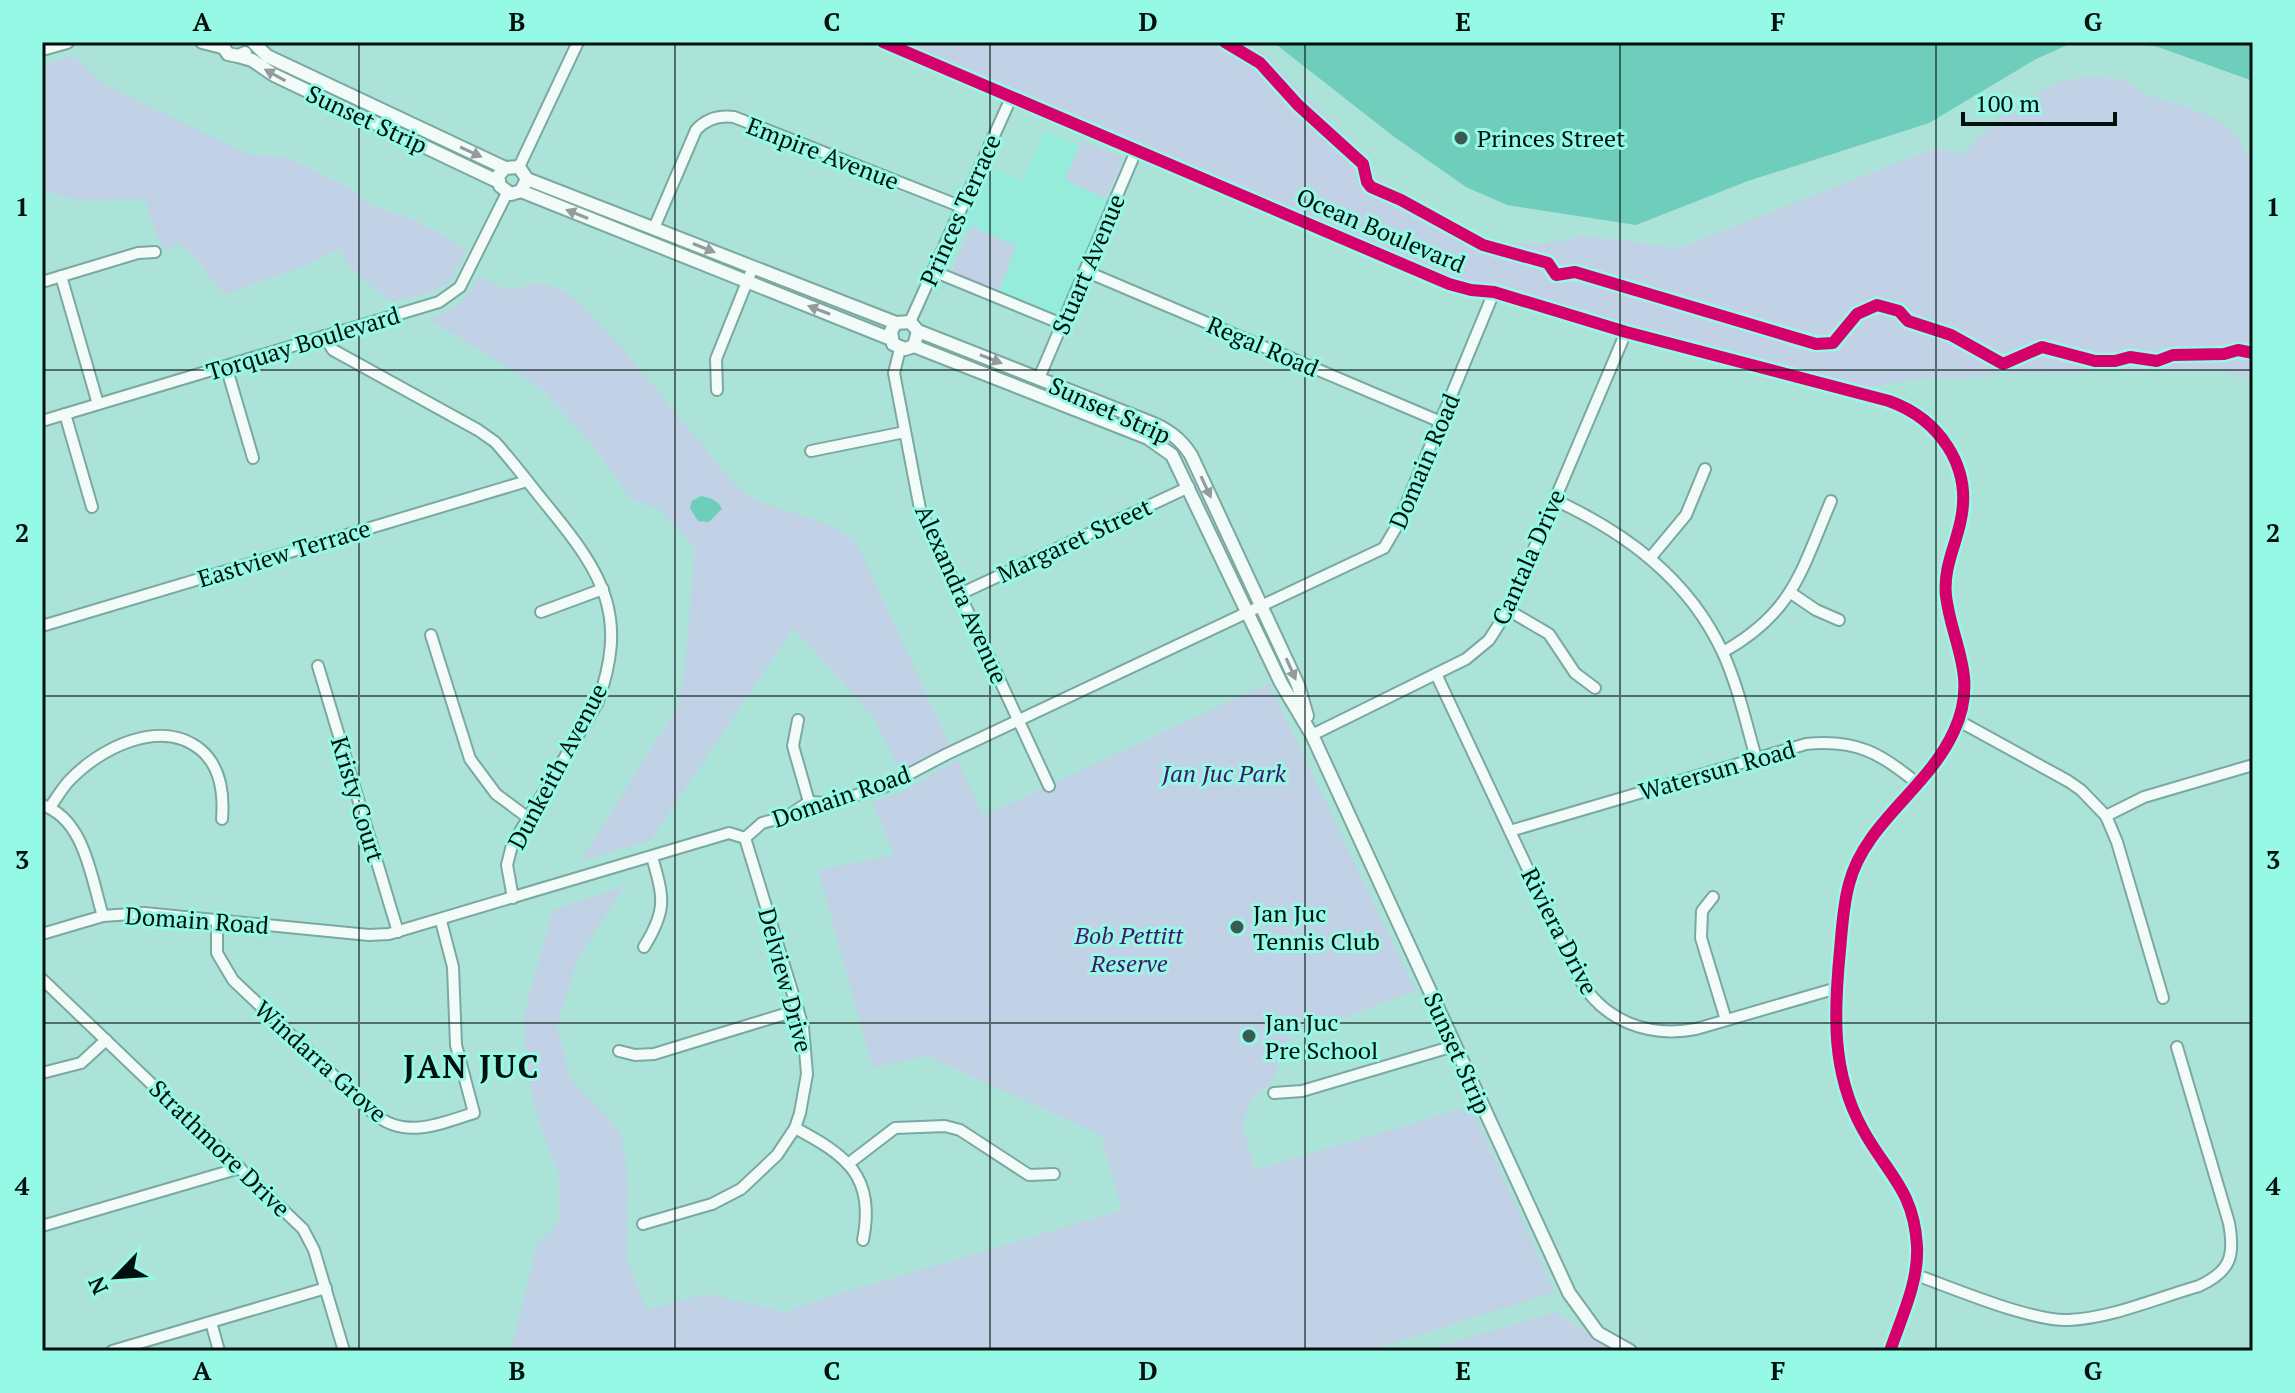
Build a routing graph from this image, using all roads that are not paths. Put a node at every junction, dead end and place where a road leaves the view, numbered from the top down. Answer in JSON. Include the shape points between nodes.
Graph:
{"nodes":[{"id":1,"x":65,"y":42,"type":"edge"},
{"id":2,"x":202,"y":42,"type":"edge"},
{"id":3,"x":252,"y":42,"type":"edge"},
{"id":4,"x":578,"y":42,"type":"edge"},
{"id":5,"x":883,"y":42,"type":"edge"},
{"id":6,"x":221,"y":45,"type":"edge"},
{"id":7,"x":44,"y":46,"type":"edge"},
{"id":8,"x":238,"y":56,"type":"junction"},
{"id":9,"x":1011,"y":98,"type":"junction"},
{"id":10,"x":1136,"y":151,"type":"junction"},
{"id":11,"x":519,"y":167,"type":"junction"},
{"id":12,"x":505,"y":168,"type":"junction"},
{"id":13,"x":527,"y":179,"type":"junction"},
{"id":14,"x":497,"y":181,"type":"junction"},
{"id":15,"x":521,"y":191,"type":"junction"},
{"id":16,"x":507,"y":193,"type":"junction"},
{"id":17,"x":962,"y":207,"type":"junction"},
{"id":18,"x":654,"y":228,"type":"junction"},
{"id":19,"x":155,"y":252,"type":"dead end"},
{"id":20,"x":753,"y":267,"type":"junction"},
{"id":21,"x":933,"y":271,"type":"junction"},
{"id":22,"x":1085,"y":271,"type":"junction"},
{"id":23,"x":61,"y":276,"type":"junction"},
{"id":24,"x":42,"y":282,"type":"edge"},
{"id":25,"x":747,"y":282,"type":"junction"},
{"id":26,"x":1494,"y":292,"type":"junction"},
{"id":27,"x":1062,"y":324,"type":"junction"},
{"id":28,"x":908,"y":325,"type":"junction"},
{"id":29,"x":1626,"y":332,"type":"junction"},
{"id":30,"x":324,"y":336,"type":"junction"},
{"id":31,"x":895,"y":344,"type":"junction"},
{"id":32,"x":914,"y":346,"type":"junction"},
{"id":33,"x":226,"y":366,"type":"junction"},
{"id":34,"x":1039,"y":378,"type":"junction"},
{"id":35,"x":717,"y":390,"type":"dead end"},
{"id":36,"x":98,"y":404,"type":"junction"},
{"id":37,"x":65,"y":414,"type":"junction"},
{"id":38,"x":42,"y":421,"type":"edge"},
{"id":39,"x":1441,"y":422,"type":"junction"},
{"id":40,"x":905,"y":432,"type":"junction"},
{"id":41,"x":811,"y":451,"type":"dead end"},
{"id":42,"x":253,"y":458,"type":"dead end"},
{"id":43,"x":1705,"y":469,"type":"dead end"},
{"id":44,"x":527,"y":481,"type":"junction"},
{"id":45,"x":1189,"y":487,"type":"junction"},
{"id":46,"x":1555,"y":500,"type":"junction"},
{"id":47,"x":1831,"y":501,"type":"dead end"},
{"id":48,"x":92,"y":507,"type":"dead end"},
{"id":49,"x":1651,"y":557,"type":"junction"},
{"id":50,"x":603,"y":589,"type":"junction"},
{"id":51,"x":1791,"y":593,"type":"junction"},
{"id":52,"x":960,"y":594,"type":"junction"},
{"id":53,"x":1262,"y":606,"type":"junction"},
{"id":54,"x":1508,"y":610,"type":"junction"},
{"id":55,"x":541,"y":612,"type":"dead end"},
{"id":56,"x":1248,"y":614,"type":"junction"},
{"id":57,"x":1839,"y":620,"type":"dead end"},
{"id":58,"x":42,"y":626,"type":"edge"},
{"id":59,"x":431,"y":635,"type":"dead end"},
{"id":60,"x":1723,"y":652,"type":"junction"},
{"id":61,"x":318,"y":666,"type":"dead end"},
{"id":62,"x":1436,"y":674,"type":"junction"},
{"id":63,"x":1595,"y":688,"type":"dead end"},
{"id":64,"x":798,"y":720,"type":"dead end"},
{"id":65,"x":1019,"y":721,"type":"junction"},
{"id":66,"x":1959,"y":721,"type":"junction"},
{"id":67,"x":1312,"y":735,"type":"junction"},
{"id":68,"x":1756,"y":758,"type":"junction"},
{"id":69,"x":2253,"y":765,"type":"edge"},
{"id":70,"x":1918,"y":784,"type":"junction"},
{"id":71,"x":1049,"y":786,"type":"dead end"},
{"id":72,"x":809,"y":802,"type":"junction"},
{"id":73,"x":46,"y":806,"type":"edge"},
{"id":74,"x":2106,"y":816,"type":"junction"},
{"id":75,"x":527,"y":817,"type":"junction"},
{"id":76,"x":222,"y":819,"type":"dead end"},
{"id":77,"x":1510,"y":831,"type":"junction"},
{"id":78,"x":745,"y":838,"type":"junction"},
{"id":79,"x":652,"y":857,"type":"junction"},
{"id":80,"x":1713,"y":897,"type":"dead end"},
{"id":81,"x":513,"y":898,"type":"junction"},
{"id":82,"x":103,"y":916,"type":"junction"},
{"id":83,"x":217,"y":919,"type":"junction"},
{"id":84,"x":441,"y":921,"type":"junction"},
{"id":85,"x":398,"y":932,"type":"junction"},
{"id":86,"x":42,"y":934,"type":"edge"},
{"id":87,"x":644,"y":947,"type":"dead end"},
{"id":88,"x":42,"y":979,"type":"edge"},
{"id":89,"x":1837,"y":988,"type":"junction"},
{"id":90,"x":2163,"y":998,"type":"dead end"},
{"id":91,"x":798,"y":1010,"type":"junction"},
{"id":92,"x":1726,"y":1020,"type":"junction"},
{"id":93,"x":106,"y":1040,"type":"junction"},
{"id":94,"x":1454,"y":1046,"type":"junction"},
{"id":95,"x":2177,"y":1047,"type":"dead end"},
{"id":96,"x":619,"y":1051,"type":"dead end"},
{"id":97,"x":42,"y":1073,"type":"edge"},
{"id":98,"x":1274,"y":1093,"type":"dead end"},
{"id":99,"x":795,"y":1128,"type":"junction"},
{"id":100,"x":848,"y":1164,"type":"junction"},
{"id":101,"x":240,"y":1168,"type":"junction"},
{"id":102,"x":1054,"y":1174,"type":"dead end"},
{"id":103,"x":643,"y":1224,"type":"dead end"},
{"id":104,"x":42,"y":1226,"type":"edge"},
{"id":105,"x":863,"y":1240,"type":"dead end"},
{"id":106,"x":1916,"y":1275,"type":"junction"},
{"id":107,"x":326,"y":1288,"type":"junction"},
{"id":108,"x":211,"y":1322,"type":"junction"},
{"id":109,"x":112,"y":1351,"type":"edge"},
{"id":110,"x":219,"y":1351,"type":"edge"},
{"id":111,"x":344,"y":1351,"type":"edge"},
{"id":112,"x":1630,"y":1351,"type":"edge"},
{"id":113,"x":1890,"y":1351,"type":"edge"}],
"edges":[{"from":1,"to":7,"type":"street"},
{"from":2,"to":6,"type":"street","name":"Sunset Strip"},
{"from":3,"to":8,"type":"street","name":"Sunset Strip"},
{"from":3,"to":12,"type":"street","name":"Sunset Strip","one_way":true,"via":[[267,56]]},
{"from":4,"to":11,"type":"street"},
{"from":5,"to":9,"type":"street","name":"Ocean Boulevard"},
{"from":6,"to":8,"type":"street","name":"Sunset Strip"},
{"from":14,"to":8,"type":"street","name":"Sunset Strip","one_way":true},
{"from":9,"to":10,"type":"street","name":"Ocean Boulevard"},
{"from":9,"to":17,"type":"street","name":"Princes Terrace"},
{"from":10,"to":22,"type":"street","name":"Stuart Avenue"},
{"from":10,"to":26,"type":"street","name":"Ocean Boulevard","via":[[1449,284]]},
{"from":11,"to":12,"type":"street","name":"Sunset Strip"},
{"from":11,"to":13,"type":"street"},
{"from":12,"to":14,"type":"street"},
{"from":13,"to":15,"type":"street"},
{"from":13,"to":18,"type":"street","name":"Sunset Strip"},
{"from":14,"to":16,"type":"street","name":"Sunset Strip"},
{"from":15,"to":16,"type":"street"},
{"from":25,"to":15,"type":"street","one_way":true},
{"from":16,"to":30,"type":"street","name":"Torquay Boulevard","via":[[454,292],[439,302]]},
{"from":17,"to":18,"type":"street","name":"Empire Avenue","via":[[734,117],[719,117],[696,130]]},
{"from":17,"to":21,"type":"street","name":"Princes Terrace"},
{"from":18,"to":20,"type":"street","name":"Sunset Strip","one_way":true},
{"from":19,"to":23,"type":"street"},
{"from":20,"to":25,"type":"street"},
{"from":20,"to":28,"type":"street","name":"Sunset Strip"},
{"from":21,"to":27,"type":"street"},
{"from":21,"to":28,"type":"street","name":"Princes Terrace"},
{"from":22,"to":27,"type":"street","name":"Stuart Avenue"},
{"from":22,"to":39,"type":"street","name":"Regal Road"},
{"from":23,"to":24,"type":"street"},
{"from":23,"to":36,"type":"street"},
{"from":31,"to":25,"type":"street","one_way":true},
{"from":25,"to":35,"type":"street","via":[[716,359]]},
{"from":26,"to":29,"type":"street","name":"Ocean Boulevard"},
{"from":26,"to":39,"type":"street","name":"Domain Road"},
{"from":27,"to":34,"type":"street","name":"Stuart Avenue"},
{"from":28,"to":31,"type":"street","via":[[891,331]]},
{"from":28,"to":32,"type":"street"},
{"from":28,"to":34,"type":"street","name":"Sunset Strip","one_way":true},
{"from":29,"to":46,"type":"street","name":"Cantala Drive"},
{"from":29,"to":66,"type":"street","name":"Ocean Boulevard","via":[[1889,401],[1938,432],[1958,466],[1963,495],[1946,581],[1963,659]]},
{"from":30,"to":33,"type":"street","name":"Torquay Boulevard"},
{"from":30,"to":44,"type":"street","name":"Dunkeith Avenue","via":[[333,350],[487,435]]},
{"from":31,"to":32,"type":"street"},
{"from":31,"to":40,"type":"street","name":"Alexandra Avenue","via":[[894,373]]},
{"from":32,"to":45,"type":"street","name":"Sunset Strip","via":[[1158,443],[1172,455]]},
{"from":33,"to":36,"type":"street","name":"Torquay Boulevard"},
{"from":33,"to":42,"type":"street"},
{"from":34,"to":53,"type":"street","name":"Sunset Strip","one_way":true,"via":[[1163,428],[1180,440]]},
{"from":36,"to":37,"type":"street","name":"Torquay Boulevard"},
{"from":37,"to":38,"type":"street","name":"Torquay Boulevard"},
{"from":37,"to":48,"type":"street"},
{"from":39,"to":53,"type":"street","name":"Domain Road","via":[[1384,548]]},
{"from":40,"to":41,"type":"street"},
{"from":40,"to":52,"type":"street","name":"Alexandra Avenue","via":[[920,509]]},
{"from":43,"to":49,"type":"street","via":[[1686,515]]},
{"from":44,"to":50,"type":"street","name":"Dunkeith Avenue","via":[[589,559]]},
{"from":44,"to":58,"type":"street","name":"Eastview Terrace"},
{"from":45,"to":52,"type":"street","name":"Margaret Street"},
{"from":45,"to":56,"type":"street","name":"Sunset Strip"},
{"from":46,"to":49,"type":"street","via":[[1611,528]]},
{"from":46,"to":54,"type":"street","name":"Cantala Drive"},
{"from":47,"to":51,"type":"street"},
{"from":49,"to":60,"type":"street","via":[[1678,584]]},
{"from":50,"to":55,"type":"street"},
{"from":50,"to":75,"type":"street","name":"Dunkeith Avenue","via":[[611,642],[603,687]]},
{"from":51,"to":57,"type":"street"},
{"from":51,"to":60,"type":"street","via":[[1762,627]]},
{"from":52,"to":65,"type":"street","name":"Alexandra Avenue"},
{"from":53,"to":56,"type":"street","name":"Domain Road"},
{"from":53,"to":67,"type":"street","name":"Sunset Strip","one_way":true,"via":[[1298,685]]},
{"from":54,"to":62,"type":"street","name":"Cantala Drive","via":[[1478,650]]},
{"from":54,"to":63,"type":"street","via":[[1549,634],[1575,673]]},
{"from":56,"to":65,"type":"street","name":"Domain Road"},
{"from":56,"to":67,"type":"street","name":"Sunset Strip"},
{"from":59,"to":75,"type":"street","via":[[470,759],[496,794]]},
{"from":60,"to":68,"type":"street"},
{"from":61,"to":85,"type":"street","name":"Kristy Court"},
{"from":62,"to":67,"type":"street","name":"Cantala Drive"},
{"from":62,"to":77,"type":"street","name":"Riviera Drive"},
{"from":64,"to":72,"type":"street","via":[[793,746]]},
{"from":65,"to":71,"type":"street","name":"Alexandra Avenue"},
{"from":65,"to":72,"type":"street","name":"Domain Road","via":[[884,787],[829,803]]},
{"from":66,"to":70,"type":"street","name":"Ocean Boulevard"},
{"from":66,"to":74,"type":"street","via":[[2068,781]]},
{"from":67,"to":94,"type":"street","name":"Sunset Strip"},
{"from":68,"to":70,"type":"street","name":"Watersun Road","via":[[1833,742],[1887,759]]},
{"from":68,"to":77,"type":"street","name":"Watersun Road"},
{"from":69,"to":74,"type":"street","via":[[2144,797]]},
{"from":70,"to":89,"type":"street","name":"Ocean Boulevard","via":[[1858,857],[1846,898]]},
{"from":72,"to":78,"type":"street","name":"Domain Road","via":[[788,816],[762,823]]},
{"from":73,"to":76,"type":"street","via":[[102,756],[142,738],[171,736],[194,745],[211,762],[222,792]]},
{"from":73,"to":82,"type":"street","via":[[64,818],[78,838]]},
{"from":74,"to":90,"type":"street"},
{"from":75,"to":81,"type":"street","name":"Dunkeith Avenue","via":[[508,855]]},
{"from":77,"to":92,"type":"street","name":"Riviera Drive","via":[[1579,978],[1603,1008],[1623,1022],[1661,1032]]},
{"from":78,"to":79,"type":"street","name":"Domain Road","via":[[729,833]]},
{"from":78,"to":91,"type":"street","name":"Delview Drive"},
{"from":79,"to":81,"type":"street","name":"Domain Road"},
{"from":79,"to":87,"type":"street","via":[[661,906]]},
{"from":80,"to":92,"type":"street","via":[[1702,911],[1701,938]]},
{"from":81,"to":84,"type":"street","name":"Domain Road"},
{"from":82,"to":83,"type":"street","name":"Domain Road","via":[[144,913]]},
{"from":82,"to":86,"type":"street","name":"Domain Road"},
{"from":83,"to":84,"type":"street","name":"Windarra Grove","via":[[217,953],[233,980],[382,1121],[415,1129],[474,1113],[458,1055],[453,967]]},
{"from":83,"to":85,"type":"street","name":"Domain Road","via":[[369,935]]},
{"from":84,"to":85,"type":"street","name":"Domain Road"},
{"from":88,"to":93,"type":"street","name":"Strathmore Drive"},
{"from":89,"to":92,"type":"street","name":"Riviera Drive"},
{"from":89,"to":106,"type":"street","name":"Ocean Boulevard","via":[[1840,1068],[1862,1128],[1905,1192],[1915,1228]]},
{"from":91,"to":96,"type":"street","via":[[654,1054]]},
{"from":91,"to":99,"type":"street","name":"Delview Drive","via":[[807,1074]]},
{"from":93,"to":97,"type":"street","via":[[81,1063]]},
{"from":93,"to":101,"type":"street","name":"Strathmore Drive"},
{"from":94,"to":98,"type":"street","via":[[1302,1091]]},
{"from":94,"to":112,"type":"street","name":"Sunset Strip","via":[[1569,1293],[1598,1333]]},
{"from":95,"to":106,"type":"street","via":[[2229,1223],[2233,1243],[2224,1270],[2199,1286],[2066,1320]]},
{"from":99,"to":100,"type":"street"},
{"from":99,"to":103,"type":"street","name":"Delview Drive","via":[[767,1168],[741,1189],[712,1204]]},
{"from":100,"to":102,"type":"street","via":[[895,1128],[945,1126],[960,1130],[1029,1175]]},
{"from":100,"to":105,"type":"street","via":[[866,1197]]},
{"from":101,"to":104,"type":"street"},
{"from":101,"to":107,"type":"street","name":"Strathmore Drive","via":[[303,1229]]},
{"from":106,"to":113,"type":"street","name":"Ocean Boulevard"},
{"from":107,"to":108,"type":"street"},
{"from":107,"to":111,"type":"street","name":"Strathmore Drive"},
{"from":108,"to":109,"type":"street"},
{"from":108,"to":110,"type":"street"}]}
